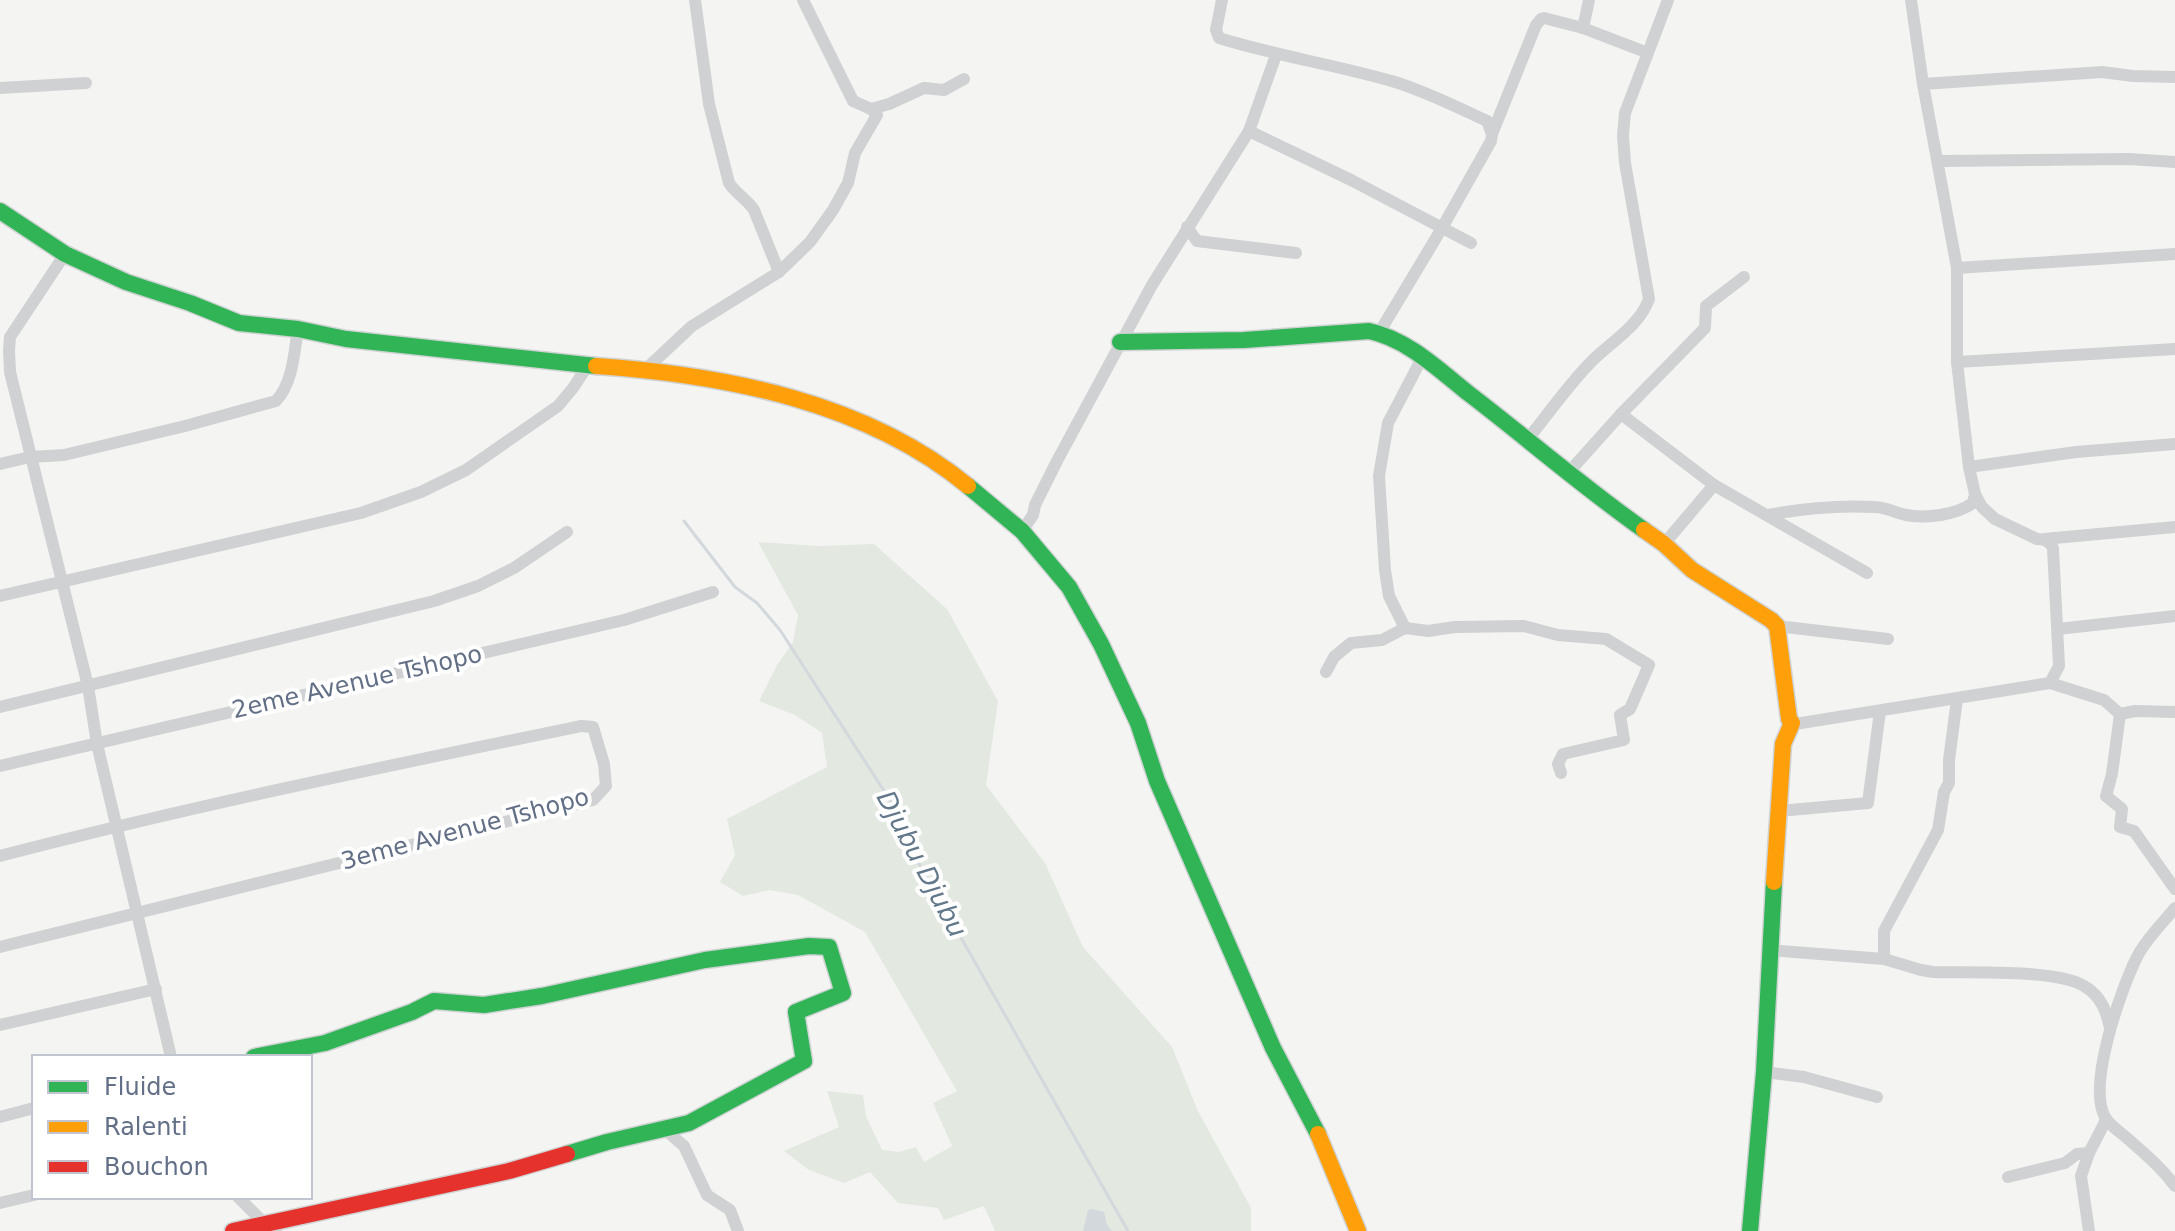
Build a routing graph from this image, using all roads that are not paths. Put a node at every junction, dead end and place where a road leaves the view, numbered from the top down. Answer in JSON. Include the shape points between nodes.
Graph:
{"nodes":[{"id":1,"x":695,"y":0,"type":"edge"},
{"id":2,"x":803,"y":0,"type":"edge"},
{"id":3,"x":1222,"y":0,"type":"edge"},
{"id":4,"x":1589,"y":0,"type":"edge"},
{"id":5,"x":1668,"y":0,"type":"edge"},
{"id":6,"x":1911,"y":0,"type":"edge"},
{"id":7,"x":1583,"y":28,"type":"junction"},
{"id":8,"x":1648,"y":53,"type":"junction"},
{"id":9,"x":1276,"y":55,"type":"junction"},
{"id":10,"x":2175,"y":77,"type":"edge"},
{"id":11,"x":964,"y":79,"type":"dead end"},
{"id":12,"x":86,"y":83,"type":"dead end"},
{"id":13,"x":1923,"y":84,"type":"junction"},
{"id":14,"x":0,"y":88,"type":"edge"},
{"id":15,"x":871,"y":109,"type":"junction"},
{"id":16,"x":1249,"y":131,"type":"junction"},
{"id":17,"x":1492,"y":134,"type":"junction"},
{"id":18,"x":1939,"y":161,"type":"junction"},
{"id":19,"x":2175,"y":162,"type":"edge"},
{"id":20,"x":0,"y":211,"type":"edge"},
{"id":21,"x":1187,"y":227,"type":"junction"},
{"id":22,"x":1442,"y":228,"type":"junction"},
{"id":23,"x":1471,"y":243,"type":"dead end"},
{"id":24,"x":1296,"y":253,"type":"dead end"},
{"id":25,"x":65,"y":254,"type":"junction"},
{"id":26,"x":2175,"y":254,"type":"edge"},
{"id":27,"x":1957,"y":268,"type":"junction"},
{"id":28,"x":779,"y":272,"type":"junction"},
{"id":29,"x":1744,"y":277,"type":"dead end"},
{"id":30,"x":298,"y":329,"type":"junction"},
{"id":31,"x":1379,"y":333,"type":"junction"},
{"id":32,"x":5,"y":338,"type":"edge"},
{"id":33,"x":1120,"y":342,"type":"junction"},
{"id":34,"x":2175,"y":349,"type":"edge"},
{"id":35,"x":1422,"y":358,"type":"junction"},
{"id":36,"x":1957,"y":362,"type":"junction"},
{"id":37,"x":588,"y":365,"type":"junction"},
{"id":38,"x":646,"y":369,"type":"junction"},
{"id":39,"x":1621,"y":414,"type":"junction"},
{"id":40,"x":1528,"y":439,"type":"junction"},
{"id":41,"x":2175,"y":444,"type":"edge"},
{"id":42,"x":30,"y":457,"type":"junction"},
{"id":43,"x":0,"y":464,"type":"edge"},
{"id":44,"x":1969,"y":467,"type":"junction"},
{"id":45,"x":1569,"y":472,"type":"junction"},
{"id":46,"x":1714,"y":485,"type":"junction"},
{"id":47,"x":1975,"y":494,"type":"junction"},
{"id":48,"x":1768,"y":515,"type":"junction"},
{"id":49,"x":2175,"y":527,"type":"edge"},
{"id":50,"x":1022,"y":531,"type":"junction"},
{"id":51,"x":567,"y":532,"type":"dead end"},
{"id":52,"x":2044,"y":539,"type":"junction"},
{"id":53,"x":1664,"y":544,"type":"junction"},
{"id":54,"x":1867,"y":573,"type":"dead end"},
{"id":55,"x":62,"y":581,"type":"junction"},
{"id":56,"x":713,"y":592,"type":"dead end"},
{"id":57,"x":0,"y":596,"type":"edge"},
{"id":58,"x":2175,"y":616,"type":"edge"},
{"id":59,"x":1777,"y":626,"type":"junction"},
{"id":60,"x":1405,"y":628,"type":"junction"},
{"id":61,"x":2058,"y":629,"type":"junction"},
{"id":62,"x":1888,"y":639,"type":"dead end"},
{"id":63,"x":1326,"y":672,"type":"dead end"},
{"id":64,"x":2050,"y":683,"type":"junction"},
{"id":65,"x":88,"y":686,"type":"junction"},
{"id":66,"x":1957,"y":699,"type":"junction"},
{"id":67,"x":0,"y":707,"type":"edge"},
{"id":68,"x":1880,"y":711,"type":"junction"},
{"id":69,"x":2175,"y":712,"type":"edge"},
{"id":70,"x":2120,"y":714,"type":"junction"},
{"id":71,"x":1792,"y":723,"type":"junction"},
{"id":72,"x":97,"y":744,"type":"junction"},
{"id":73,"x":0,"y":766,"type":"edge"},
{"id":74,"x":1561,"y":773,"type":"dead end"},
{"id":75,"x":1779,"y":811,"type":"junction"},
{"id":76,"x":118,"y":826,"type":"junction"},
{"id":77,"x":0,"y":856,"type":"edge"},
{"id":78,"x":2175,"y":889,"type":"edge"},
{"id":79,"x":2175,"y":908,"type":"edge"},
{"id":80,"x":138,"y":912,"type":"junction"},
{"id":81,"x":0,"y":947,"type":"edge"},
{"id":82,"x":1769,"y":950,"type":"junction"},
{"id":83,"x":1884,"y":959,"type":"junction"},
{"id":84,"x":156,"y":989,"type":"junction"},
{"id":85,"x":0,"y":1025,"type":"edge"},
{"id":86,"x":2110,"y":1028,"type":"junction"},
{"id":87,"x":171,"y":1055,"type":"edge"},
{"id":88,"x":264,"y":1055,"type":"edge"},
{"id":89,"x":1764,"y":1072,"type":"junction"},
{"id":90,"x":1877,"y":1097,"type":"dead end"},
{"id":91,"x":32,"y":1109,"type":"edge"},
{"id":92,"x":0,"y":1117,"type":"edge"},
{"id":93,"x":2106,"y":1120,"type":"junction"},
{"id":94,"x":663,"y":1128,"type":"junction"},
{"id":95,"x":2089,"y":1153,"type":"junction"},
{"id":96,"x":2008,"y":1177,"type":"dead end"},
{"id":97,"x":2175,"y":1186,"type":"edge"},
{"id":98,"x":32,"y":1195,"type":"edge"},
{"id":99,"x":240,"y":1199,"type":"edge"},
{"id":100,"x":0,"y":1203,"type":"edge"},
{"id":101,"x":270,"y":1227,"type":"edge"},
{"id":102,"x":233,"y":1231,"type":"edge"},
{"id":103,"x":738,"y":1231,"type":"edge"},
{"id":104,"x":1358,"y":1231,"type":"edge"},
{"id":105,"x":1750,"y":1231,"type":"edge"},
{"id":106,"x":2089,"y":1231,"type":"edge"}],
"edges":[{"from":1,"to":28,"type":"street","via":[[709,104],[729,183],[754,210]]},
{"from":2,"to":15,"type":"street","via":[[853,101]]},
{"from":3,"to":9,"type":"street","via":[[1219,38]]},
{"from":4,"to":7,"type":"street"},
{"from":5,"to":8,"type":"street"},
{"from":6,"to":13,"type":"street"},
{"from":7,"to":8,"type":"street"},
{"from":7,"to":17,"type":"street","via":[[1544,18],[1538,22]]},
{"from":8,"to":40,"type":"street","via":[[1625,113],[1623,135],[1649,299],[1645,310],[1590,364]]},
{"from":9,"to":16,"type":"street"},
{"from":9,"to":17,"type":"street","via":[[1397,83],[1487,121]]},
{"from":10,"to":13,"type":"street","via":[[2102,72]]},
{"from":11,"to":15,"type":"street","via":[[944,90],[924,88]]},
{"from":12,"to":14,"type":"street"},
{"from":13,"to":18,"type":"street"},
{"from":15,"to":28,"type":"street","via":[[877,115],[833,210]]},
{"from":16,"to":21,"type":"street"},
{"from":16,"to":22,"type":"street"},
{"from":17,"to":22,"type":"street"},
{"from":18,"to":19,"type":"street"},
{"from":18,"to":27,"type":"street"},
{"from":20,"to":25,"type":"street"},
{"from":21,"to":24,"type":"street","via":[[1197,241]]},
{"from":21,"to":33,"type":"street"},
{"from":22,"to":23,"type":"street"},
{"from":22,"to":31,"type":"street"},
{"from":25,"to":30,"type":"street","via":[[239,323]]},
{"from":25,"to":32,"type":"street"},
{"from":26,"to":27,"type":"street"},
{"from":27,"to":36,"type":"street"},
{"from":28,"to":38,"type":"street","via":[[692,326]]},
{"from":29,"to":39,"type":"street","via":[[1706,306],[1705,328]]},
{"from":30,"to":37,"type":"street","via":[[361,341]]},
{"from":30,"to":42,"type":"street","via":[[288,382],[276,401],[64,455]]},
{"from":31,"to":33,"type":"street"},
{"from":31,"to":35,"type":"street"},
{"from":32,"to":42,"type":"street"},
{"from":33,"to":50,"type":"street"},
{"from":34,"to":36,"type":"street"},
{"from":35,"to":40,"type":"street"},
{"from":35,"to":60,"type":"street","via":[[1388,423],[1379,476],[1389,596]]},
{"from":36,"to":44,"type":"street"},
{"from":37,"to":38,"type":"street"},
{"from":37,"to":55,"type":"street","via":[[558,406],[466,470],[421,492],[361,513]]},
{"from":38,"to":50,"type":"street","via":[[747,386],[862,422],[947,469]]},
{"from":39,"to":45,"type":"street"},
{"from":39,"to":46,"type":"street"},
{"from":40,"to":45,"type":"street"},
{"from":41,"to":44,"type":"street"},
{"from":42,"to":43,"type":"street"},
{"from":42,"to":55,"type":"street"},
{"from":44,"to":47,"type":"street"},
{"from":45,"to":53,"type":"street"},
{"from":46,"to":48,"type":"street"},
{"from":46,"to":53,"type":"street"},
{"from":47,"to":48,"type":"street","via":[[1965,509],[1916,517],[1878,507],[1808,508]]},
{"from":47,"to":52,"type":"street","via":[[1995,519]]},
{"from":48,"to":54,"type":"street"},
{"from":49,"to":52,"type":"street"},
{"from":50,"to":104,"type":"street","via":[[1069,587],[1116,672],[1157,781]]},
{"from":51,"to":65,"type":"street","via":[[514,568],[434,601]]},
{"from":52,"to":61,"type":"street","via":[[2053,548]]},
{"from":53,"to":59,"type":"street","via":[[1692,570]]},
{"from":55,"to":57,"type":"street"},
{"from":55,"to":65,"type":"street"},
{"from":56,"to":72,"type":"street","name":"2eme Avenue Tshopo","via":[[624,620]]},
{"from":58,"to":61,"type":"street"},
{"from":59,"to":62,"type":"street"},
{"from":59,"to":71,"type":"street"},
{"from":60,"to":63,"type":"street","via":[[1382,640],[1351,643]]},
{"from":60,"to":74,"type":"street","via":[[1524,626],[1606,639],[1649,665],[1630,709],[1620,715],[1624,740],[1563,754]]},
{"from":61,"to":64,"type":"street","via":[[2059,666]]},
{"from":64,"to":66,"type":"street"},
{"from":64,"to":70,"type":"street","via":[[2104,700]]},
{"from":65,"to":67,"type":"street"},
{"from":65,"to":72,"type":"street"},
{"from":66,"to":68,"type":"street"},
{"from":66,"to":83,"type":"street","via":[[1949,783],[1938,830],[1884,931]]},
{"from":68,"to":71,"type":"street"},
{"from":68,"to":75,"type":"street","via":[[1868,803]]},
{"from":69,"to":70,"type":"street"},
{"from":70,"to":78,"type":"street","via":[[2106,796],[2122,809],[2120,827],[2134,831]]},
{"from":71,"to":75,"type":"street","via":[[1783,744]]},
{"from":72,"to":73,"type":"street","name":"2eme Avenue Tshopo"},
{"from":72,"to":76,"type":"street"},
{"from":75,"to":82,"type":"street"},
{"from":76,"to":77,"type":"street","name":"3eme Avenue Tshopo"},
{"from":76,"to":80,"type":"street"},
{"from":76,"to":80,"type":"street","name":"3eme Avenue Tshopo","via":[[581,726],[593,727],[604,764],[606,786],[593,800]]},
{"from":79,"to":86,"type":"street","via":[[2136,959]]},
{"from":80,"to":81,"type":"street","name":"3eme Avenue Tshopo"},
{"from":80,"to":84,"type":"street"},
{"from":82,"to":83,"type":"street"},
{"from":82,"to":89,"type":"street"},
{"from":83,"to":86,"type":"street","via":[[1933,972],[2066,979],[2084,985],[2098,998]]},
{"from":84,"to":85,"type":"street"},
{"from":84,"to":87,"type":"street"},
{"from":86,"to":93,"type":"street","via":[[2099,1104]]},
{"from":88,"to":94,"type":"street","via":[[325,1043],[434,1001],[484,1005],[705,960],[829,947],[843,993],[796,1012],[804,1061],[689,1123]]},
{"from":89,"to":90,"type":"street"},
{"from":89,"to":105,"type":"street"},
{"from":91,"to":92,"type":"street"},
{"from":93,"to":95,"type":"street"},
{"from":93,"to":97,"type":"street"},
{"from":94,"to":101,"type":"street","via":[[509,1171]]},
{"from":94,"to":103,"type":"street","via":[[684,1146],[707,1195],[730,1210]]},
{"from":95,"to":96,"type":"street"},
{"from":95,"to":106,"type":"street","via":[[2081,1176]]},
{"from":98,"to":100,"type":"street"},
{"from":99,"to":101,"type":"street"},
{"from":101,"to":102,"type":"street"}]}
